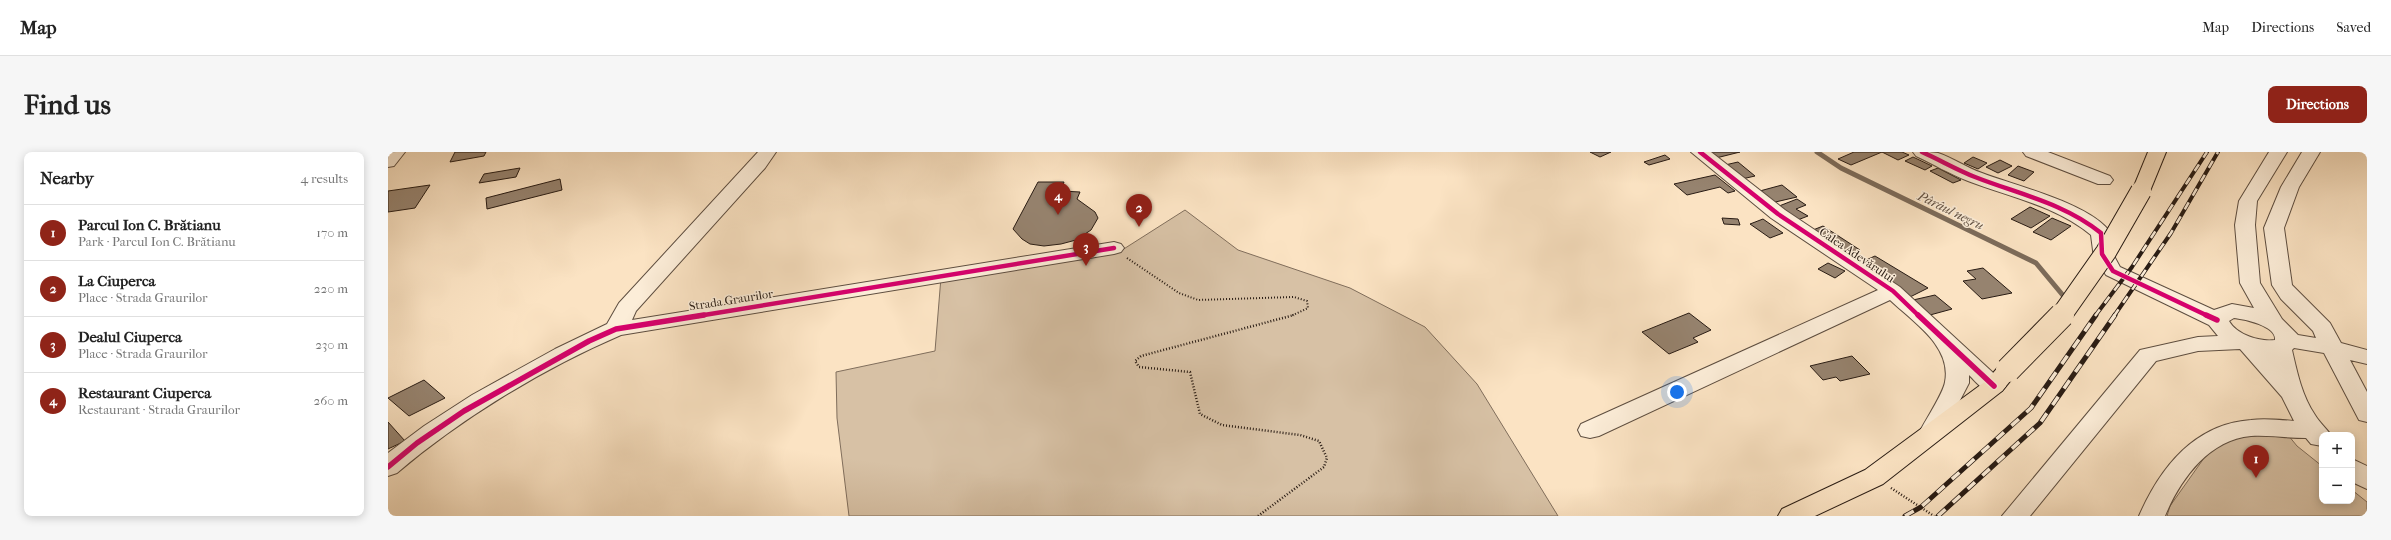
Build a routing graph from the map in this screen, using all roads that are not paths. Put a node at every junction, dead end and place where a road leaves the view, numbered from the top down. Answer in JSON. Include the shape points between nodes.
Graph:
{"nodes":[{"id":1,"x":396,"y":152,"type":"edge"},
{"id":2,"x":767,"y":152,"type":"edge"},
{"id":3,"x":1700,"y":152,"type":"edge"},
{"id":4,"x":1922,"y":152,"type":"edge"},
{"id":5,"x":2032,"y":152,"type":"edge"},
{"id":6,"x":2158,"y":152,"type":"edge"},
{"id":7,"x":2278,"y":152,"type":"edge"},
{"id":8,"x":2311,"y":152,"type":"edge"},
{"id":9,"x":388,"y":162,"type":"edge"},
{"id":10,"x":2104,"y":180,"type":"dead end"},
{"id":11,"x":2261,"y":180,"type":"junction"},
{"id":12,"x":2290,"y":187,"type":"junction"},
{"id":13,"x":1114,"y":248,"type":"road end"},
{"id":14,"x":2250,"y":283,"type":"junction"},
{"id":15,"x":1893,"y":291,"type":"junction"},
{"id":16,"x":2223,"y":317,"type":"junction"},
{"id":17,"x":2274,"y":323,"type":"junction"},
{"id":18,"x":616,"y":329,"type":"junction"},
{"id":19,"x":1947,"y":342,"type":"junction"},
{"id":20,"x":2244,"y":343,"type":"junction"},
{"id":21,"x":2198,"y":344,"type":"junction"},
{"id":22,"x":2284,"y":344,"type":"junction"},
{"id":23,"x":2334,"y":348,"type":"junction"},
{"id":24,"x":2367,"y":357,"type":"edge"},
{"id":25,"x":2001,"y":378,"type":"junction"},
{"id":26,"x":2296,"y":400,"type":"junction"},
{"id":27,"x":2367,"y":414,"type":"edge"},
{"id":28,"x":1590,"y":430,"type":"dead end"},
{"id":29,"x":1932,"y":431,"type":"junction"},
{"id":30,"x":2317,"y":435,"type":"edge"},
{"id":31,"x":388,"y":467,"type":"edge"},
{"id":32,"x":2355,"y":470,"type":"edge"},
{"id":33,"x":2367,"y":480,"type":"edge"},
{"id":34,"x":1791,"y":516,"type":"edge"},
{"id":35,"x":2015,"y":516,"type":"edge"},
{"id":36,"x":2152,"y":516,"type":"edge"}],
"edges":[{"from":1,"to":9,"type":"street"},
{"from":2,"to":18,"type":"street","via":[[759,164],[627,308]]},
{"from":3,"to":15,"type":"street","name":"Calea Adevărului","via":[[1778,214]]},
{"from":4,"to":16,"type":"street","via":[[2091,223],[2101,233],[2100,248],[2106,264],[2113,271],[2150,290]]},
{"from":5,"to":10,"type":"street"},
{"from":6,"to":25,"type":"main road","bridge":true,"via":[[2141,191],[2106,252],[2068,308]]},
{"from":7,"to":11,"type":"street"},
{"from":8,"to":12,"type":"street"},
{"from":11,"to":12,"type":"street"},
{"from":11,"to":14,"type":"street","via":[[2248,201],[2245,225]]},
{"from":12,"to":23,"type":"street","via":[[2274,228],[2282,285],[2322,328]]},
{"from":13,"to":18,"type":"street","name":"Strada Graurilor"},
{"from":14,"to":16,"type":"street","via":[[2241,300]]},
{"from":14,"to":17,"type":"street"},
{"from":15,"to":19,"type":"street","name":"Calea Adevărului"},
{"from":15,"to":28,"type":"street"},
{"from":16,"to":17,"type":"street","via":[[2254,314]]},
{"from":16,"to":20,"type":"street"},
{"from":16,"to":21,"type":"street"},
{"from":17,"to":22,"type":"street","via":[[2282,329]]},
{"from":18,"to":31,"type":"street","name":"Strada Graurilor","via":[[581,343],[460,412],[412,446]]},
{"from":19,"to":25,"type":"street","name":"Calea Adevărului"},
{"from":19,"to":29,"type":"street","via":[[1956,361],[1957,383]]},
{"from":20,"to":21,"type":"street"},
{"from":20,"to":22,"type":"street","via":[[2267,348]]},
{"from":20,"to":26,"type":"street"},
{"from":21,"to":35,"type":"street","via":[[2148,355]]},
{"from":22,"to":23,"type":"street"},
{"from":22,"to":26,"type":"street","via":[[2286,375]]},
{"from":23,"to":24,"type":"street"},
{"from":23,"to":27,"type":"street"},
{"from":25,"to":29,"type":"main road"},
{"from":26,"to":30,"type":"street"},
{"from":29,"to":34,"type":"main road","via":[[1874,477]]},
{"from":30,"to":36,"type":"street","via":[[2249,428],[2232,432],[2194,451],[2170,481]]},
{"from":32,"to":33,"type":"street"}]}
